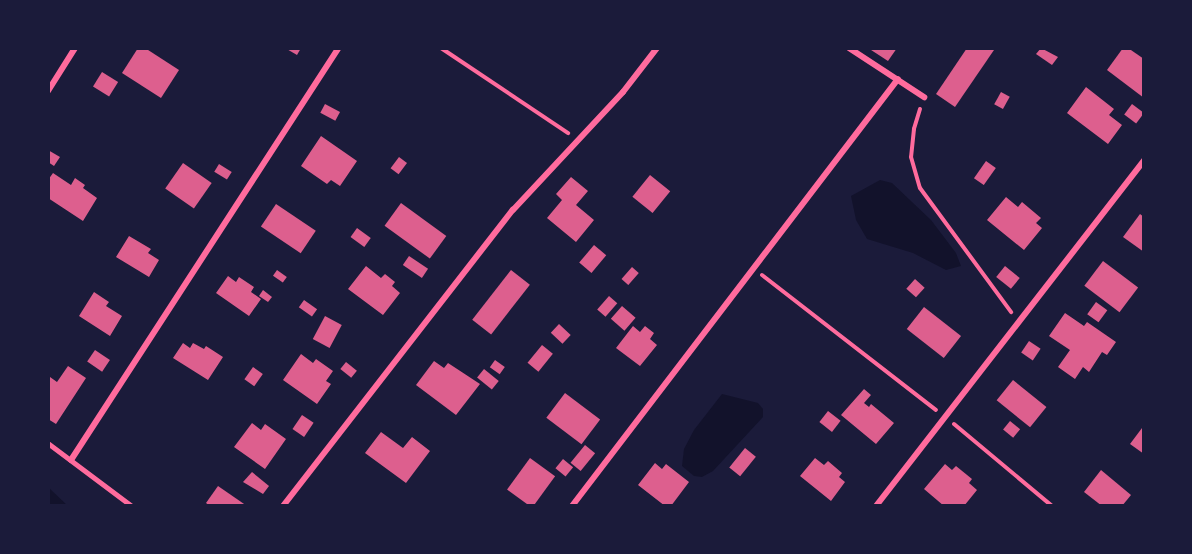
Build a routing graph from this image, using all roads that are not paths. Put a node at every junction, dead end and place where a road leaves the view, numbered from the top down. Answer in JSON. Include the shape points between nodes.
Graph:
{"nodes":[{"id":1,"x":75,"y":48,"type":"edge"},
{"id":2,"x":339,"y":48,"type":"edge"},
{"id":3,"x":657,"y":48,"type":"edge"},
{"id":4,"x":849,"y":48,"type":"edge"},
{"id":5,"x":898,"y":79,"type":"junction"},
{"id":6,"x":48,"y":91,"type":"edge"},
{"id":7,"x":924,"y":97,"type":"road end"},
{"id":8,"x":1144,"y":160,"type":"edge"},
{"id":9,"x":48,"y":443,"type":"edge"},
{"id":10,"x":71,"y":460,"type":"junction"},
{"id":11,"x":132,"y":506,"type":"edge"},
{"id":12,"x":283,"y":506,"type":"edge"},
{"id":13,"x":572,"y":506,"type":"edge"},
{"id":14,"x":876,"y":506,"type":"edge"}],
"edges":[{"from":1,"to":6,"type":"street"},
{"from":2,"to":10,"type":"street"},
{"from":3,"to":12,"type":"street","via":[[580,141],[513,210]]},
{"from":4,"to":5,"type":"street"},
{"from":5,"to":7,"type":"street"},
{"from":5,"to":13,"type":"street"},
{"from":8,"to":14,"type":"street"},
{"from":9,"to":10,"type":"lane"},
{"from":10,"to":11,"type":"lane"}]}
